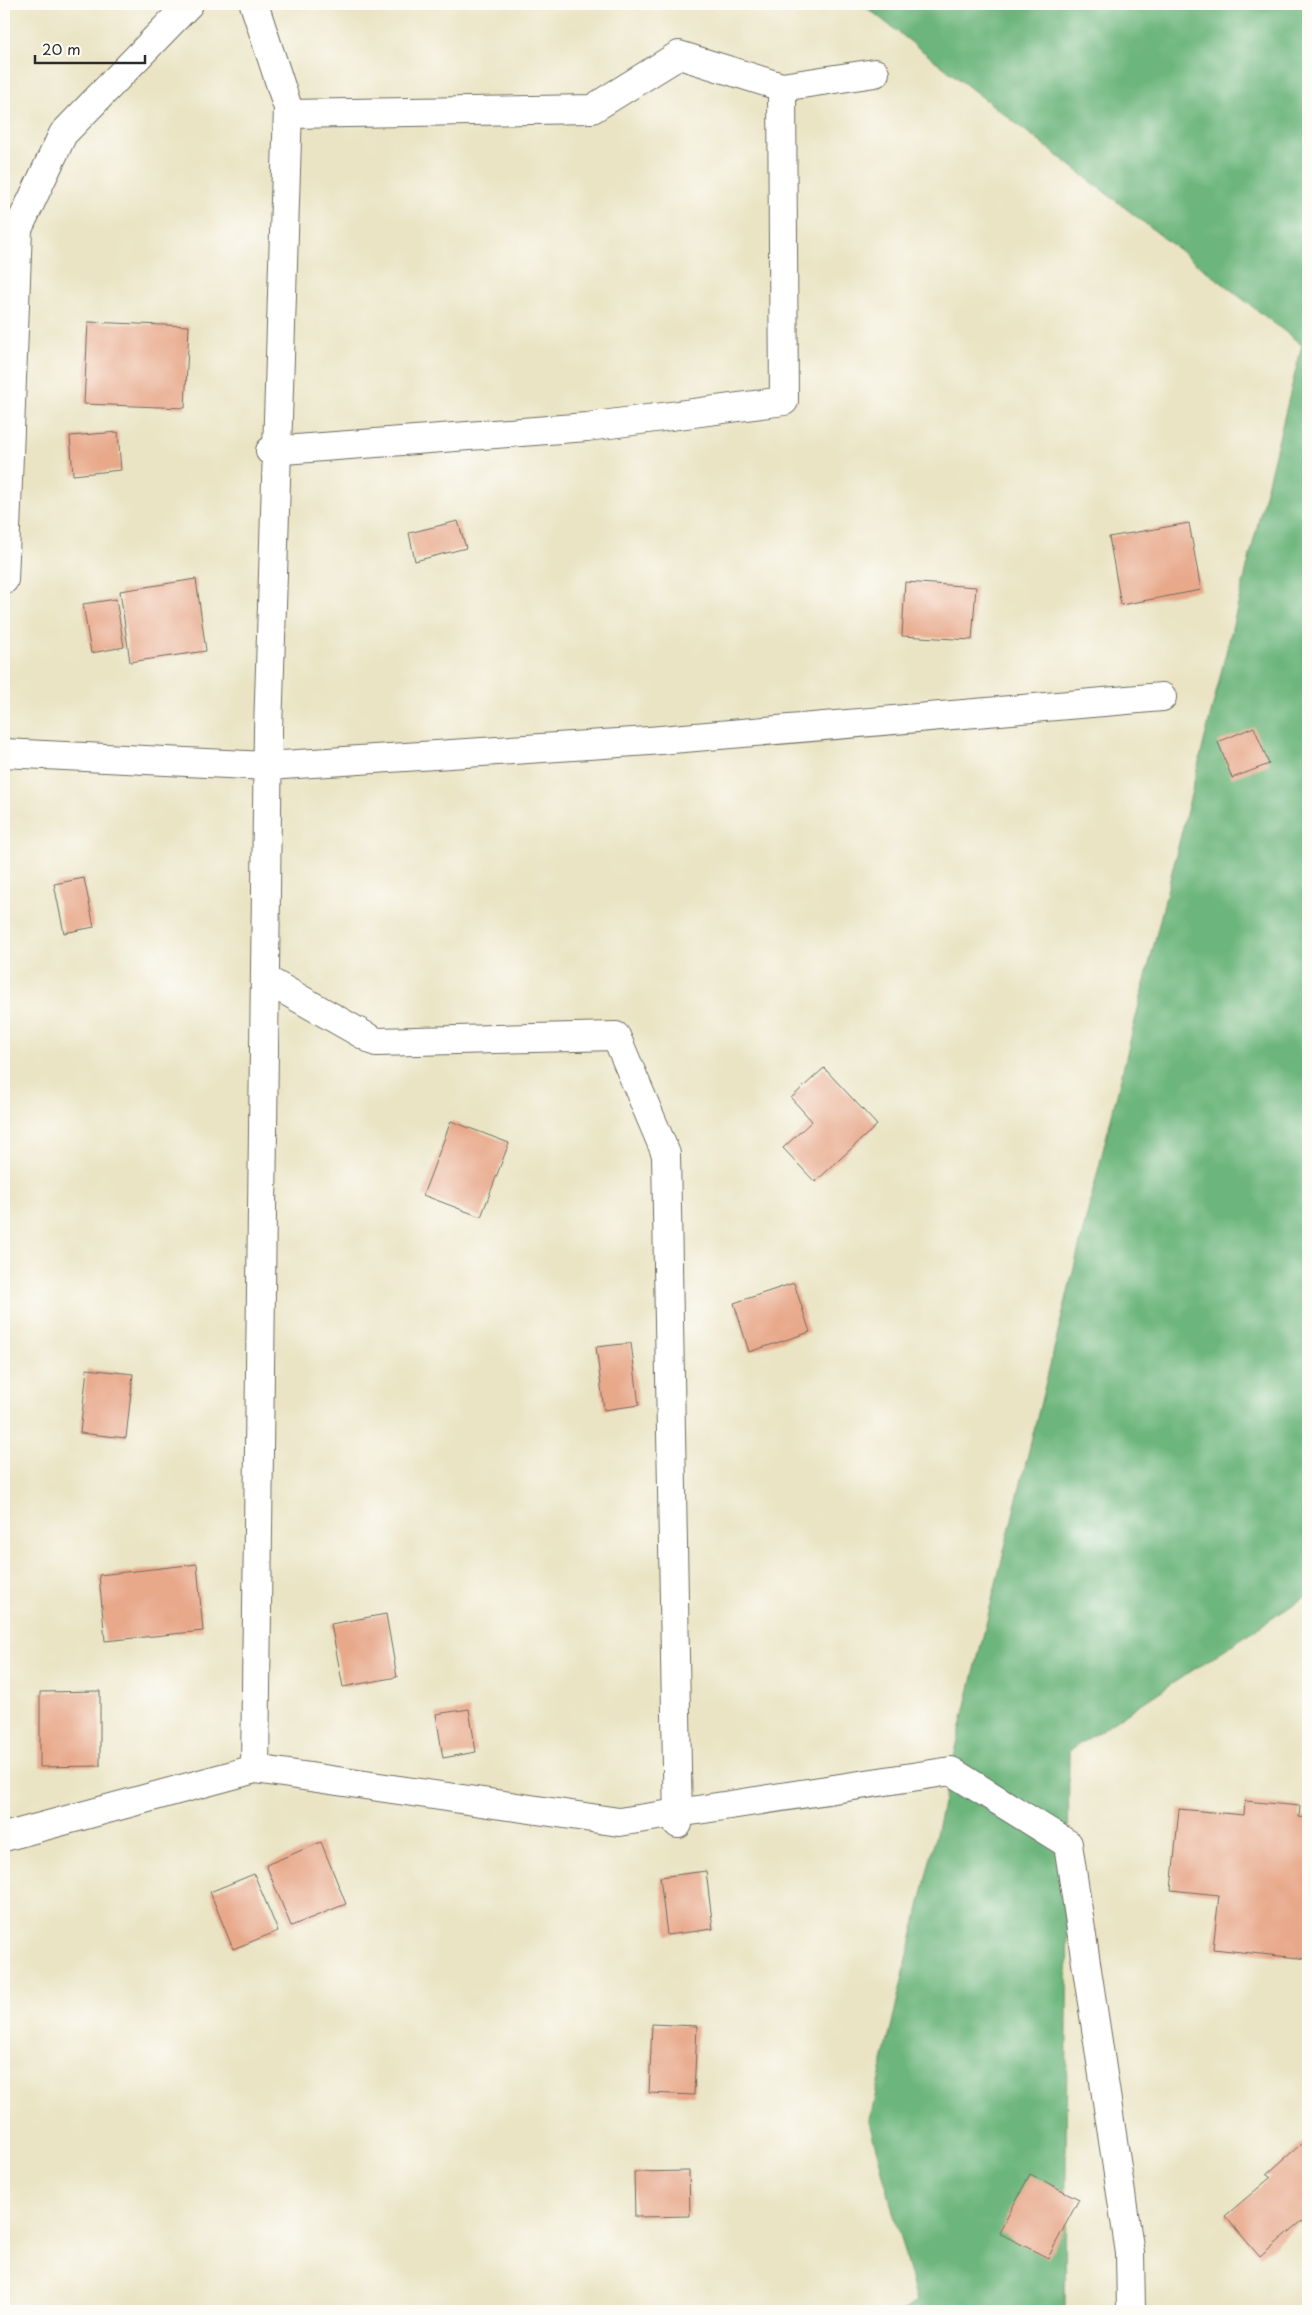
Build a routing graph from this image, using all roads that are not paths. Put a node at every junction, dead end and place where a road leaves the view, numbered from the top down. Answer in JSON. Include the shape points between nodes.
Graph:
{"nodes":[{"id":1,"x":188,"y":4,"type":"edge"},
{"id":2,"x":254,"y":4,"type":"edge"},
{"id":3,"x":874,"y":73,"type":"dead end"},
{"id":4,"x":782,"y":87,"type":"junction"},
{"id":5,"x":288,"y":114,"type":"junction"},
{"id":6,"x":274,"y":450,"type":"junction"},
{"id":7,"x":4,"y":580,"type":"edge"},
{"id":8,"x":1162,"y":696,"type":"dead end"},
{"id":9,"x":4,"y":753,"type":"edge"},
{"id":10,"x":267,"y":766,"type":"junction"},
{"id":11,"x":265,"y":980,"type":"junction"},
{"id":12,"x":256,"y":1769,"type":"junction"},
{"id":13,"x":678,"y":1819,"type":"junction"},
{"id":14,"x":4,"y":1837,"type":"edge"},
{"id":15,"x":1131,"y":2311,"type":"edge"}],
"edges":[{"from":1,"to":7,"type":"street","via":[[63,134],[18,229]]},
{"from":2,"to":5,"type":"street"},
{"from":3,"to":4,"type":"street"},
{"from":4,"to":5,"type":"street","via":[[679,55],[592,109]]},
{"from":4,"to":6,"type":"street","via":[[784,401],[586,427]]},
{"from":5,"to":6,"type":"street"},
{"from":6,"to":10,"type":"street"},
{"from":8,"to":10,"type":"street","via":[[649,741]]},
{"from":9,"to":10,"type":"street"},
{"from":10,"to":11,"type":"street"},
{"from":11,"to":12,"type":"street"},
{"from":11,"to":13,"type":"street","via":[[376,1042],[616,1036],[666,1154]]},
{"from":12,"to":13,"type":"street","via":[[619,1822]]},
{"from":12,"to":14,"type":"street"},
{"from":13,"to":15,"type":"street","via":[[951,1771],[1068,1844],[1130,2253]]}]}
